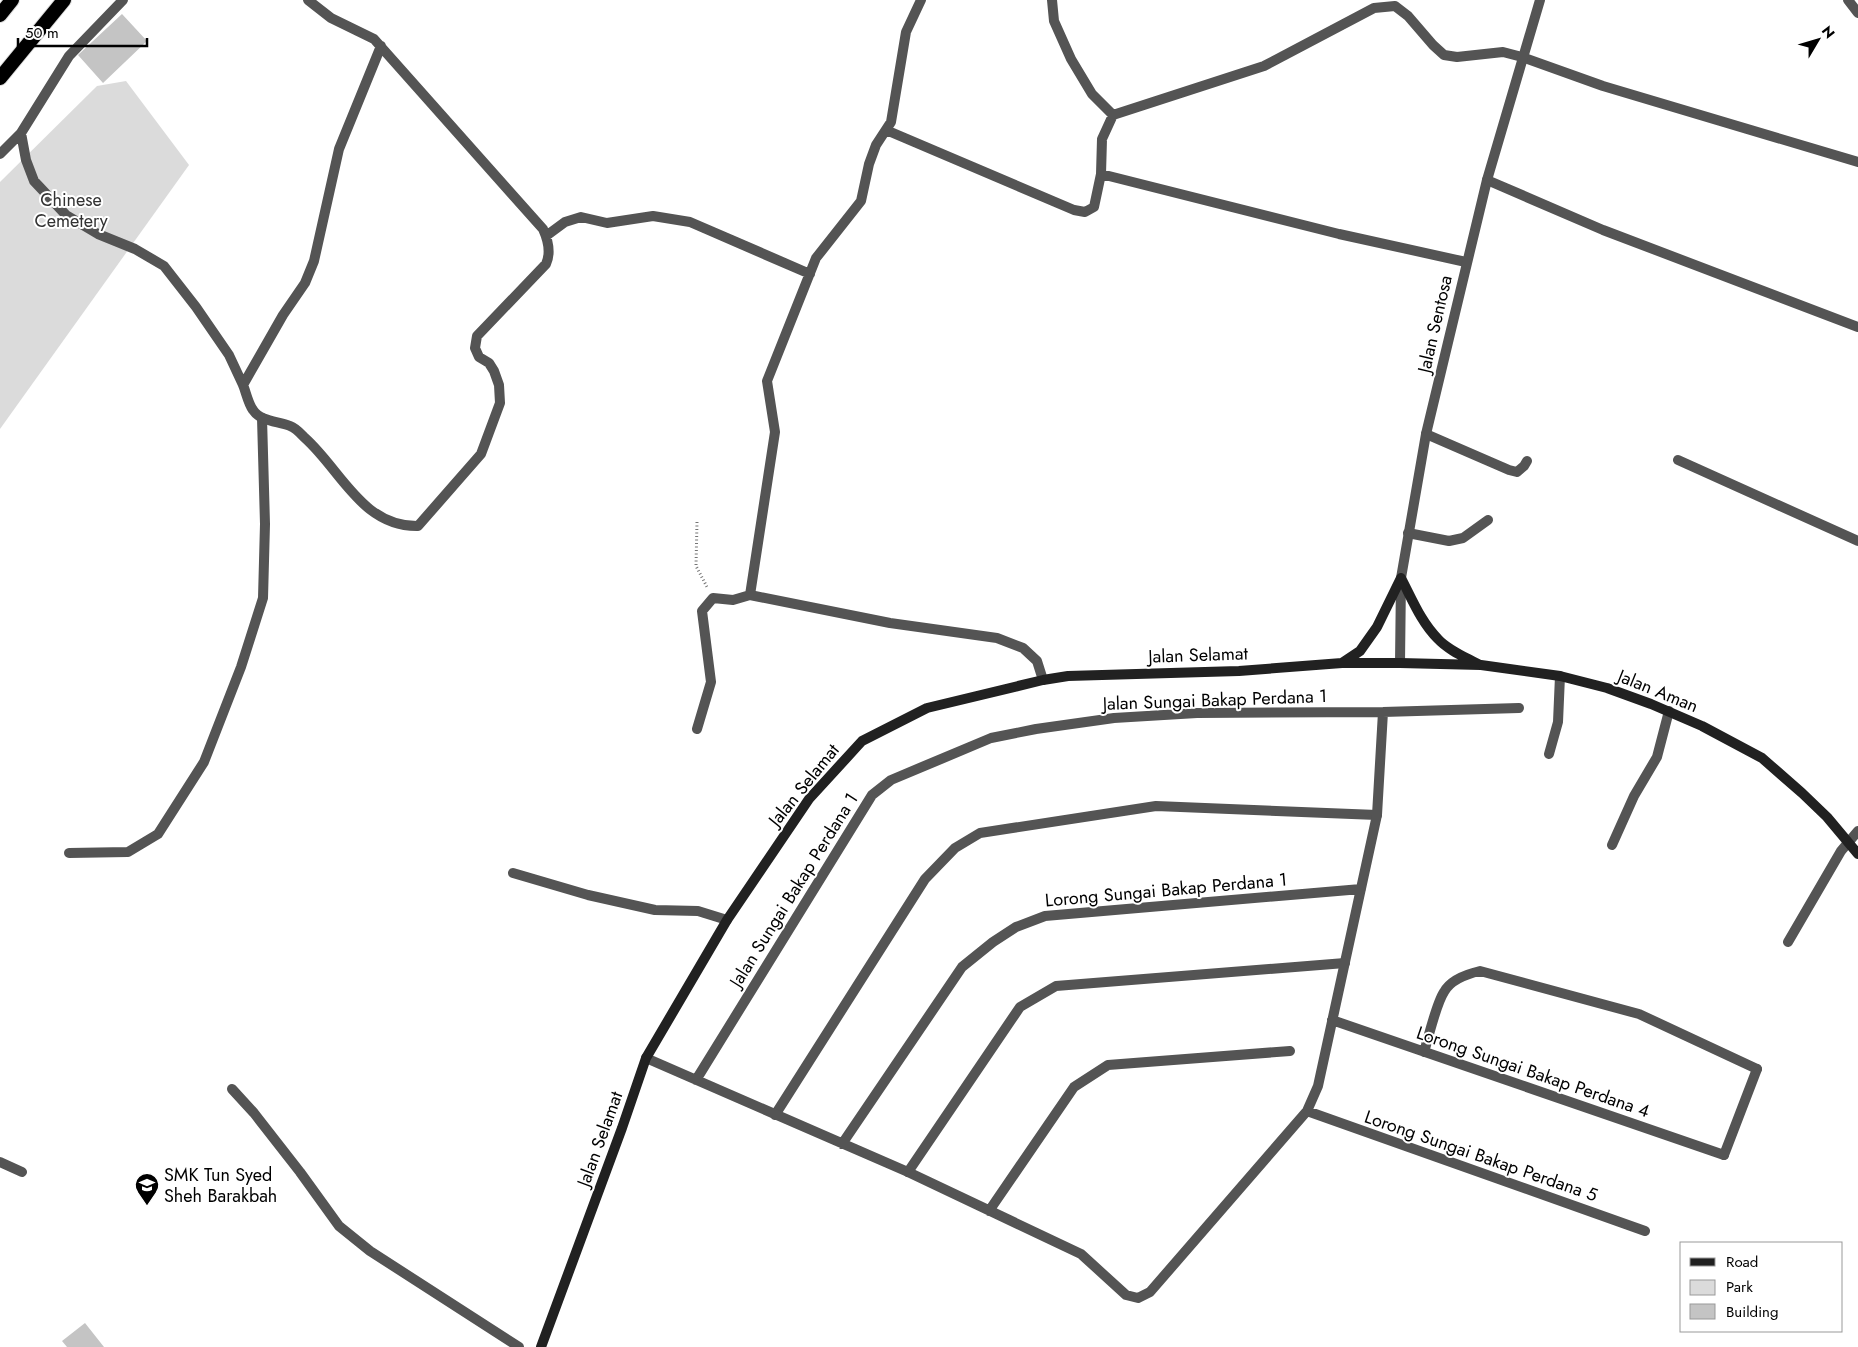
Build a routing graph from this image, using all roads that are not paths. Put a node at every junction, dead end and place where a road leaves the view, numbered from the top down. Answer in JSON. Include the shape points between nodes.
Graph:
{"nodes":[{"id":1,"x":12,"y":0,"type":"edge"},
{"id":2,"x":64,"y":0,"type":"edge"},
{"id":3,"x":123,"y":0,"type":"edge"},
{"id":4,"x":308,"y":0,"type":"edge"},
{"id":5,"x":921,"y":0,"type":"edge"},
{"id":6,"x":1052,"y":0,"type":"edge"},
{"id":7,"x":1540,"y":0,"type":"edge"},
{"id":8,"x":1848,"y":0,"type":"edge"},
{"id":9,"x":1858,"y":14,"type":"edge"},
{"id":10,"x":0,"y":15,"type":"edge"},
{"id":11,"x":381,"y":46,"type":"junction"},
{"id":12,"x":1522,"y":57,"type":"junction"},
{"id":13,"x":0,"y":78,"type":"edge"},
{"id":14,"x":1113,"y":115,"type":"junction"},
{"id":15,"x":886,"y":130,"type":"junction"},
{"id":16,"x":21,"y":133,"type":"junction"},
{"id":17,"x":0,"y":154,"type":"edge"},
{"id":18,"x":1858,"y":162,"type":"edge"},
{"id":19,"x":1100,"y":174,"type":"junction"},
{"id":20,"x":1487,"y":180,"type":"junction"},
{"id":21,"x":546,"y":236,"type":"junction"},
{"id":22,"x":1466,"y":262,"type":"junction"},
{"id":23,"x":810,"y":274,"type":"junction"},
{"id":24,"x":1858,"y":327,"type":"edge"},
{"id":25,"x":243,"y":384,"type":"junction"},
{"id":26,"x":262,"y":418,"type":"junction"},
{"id":27,"x":1426,"y":434,"type":"junction"},
{"id":28,"x":1678,"y":460,"type":"dead end"},
{"id":29,"x":1527,"y":461,"type":"dead end"},
{"id":30,"x":1488,"y":520,"type":"dead end"},
{"id":31,"x":1408,"y":533,"type":"junction"},
{"id":32,"x":1858,"y":541,"type":"edge"},
{"id":33,"x":1401,"y":578,"type":"junction"},
{"id":34,"x":750,"y":595,"type":"junction"},
{"id":35,"x":1342,"y":663,"type":"junction"},
{"id":36,"x":1400,"y":663,"type":"junction"},
{"id":37,"x":1481,"y":665,"type":"junction"},
{"id":38,"x":1560,"y":676,"type":"junction"},
{"id":39,"x":1043,"y":680,"type":"junction"},
{"id":40,"x":1518,"y":708,"type":"dead end"},
{"id":41,"x":1669,"y":711,"type":"junction"},
{"id":42,"x":1383,"y":712,"type":"junction"},
{"id":43,"x":697,"y":729,"type":"dead end"},
{"id":44,"x":1549,"y":754,"type":"dead end"},
{"id":45,"x":1377,"y":815,"type":"junction"},
{"id":46,"x":1858,"y":830,"type":"edge"},
{"id":47,"x":1849,"y":842,"type":"junction"},
{"id":48,"x":1612,"y":845,"type":"dead end"},
{"id":49,"x":69,"y":853,"type":"dead end"},
{"id":50,"x":1858,"y":854,"type":"edge"},
{"id":51,"x":513,"y":873,"type":"dead end"},
{"id":52,"x":1361,"y":889,"type":"junction"},
{"id":53,"x":727,"y":920,"type":"junction"},
{"id":54,"x":1788,"y":942,"type":"dead end"},
{"id":55,"x":1345,"y":963,"type":"junction"},
{"id":56,"x":1332,"y":1020,"type":"junction"},
{"id":57,"x":1290,"y":1052,"type":"dead end"},
{"id":58,"x":1424,"y":1052,"type":"junction"},
{"id":59,"x":646,"y":1058,"type":"junction"},
{"id":60,"x":696,"y":1080,"type":"junction"},
{"id":61,"x":232,"y":1089,"type":"dead end"},
{"id":62,"x":1307,"y":1112,"type":"junction"},
{"id":63,"x":775,"y":1114,"type":"junction"},
{"id":64,"x":842,"y":1144,"type":"junction"},
{"id":65,"x":0,"y":1162,"type":"edge"},
{"id":66,"x":22,"y":1172,"type":"dead end"},
{"id":67,"x":908,"y":1172,"type":"junction"},
{"id":68,"x":989,"y":1211,"type":"junction"},
{"id":69,"x":1645,"y":1231,"type":"dead end"},
{"id":70,"x":519,"y":1347,"type":"edge"},
{"id":71,"x":541,"y":1347,"type":"edge"}],
"edges":[{"from":1,"to":10,"type":"highway"},
{"from":2,"to":13,"type":"highway"},
{"from":3,"to":16,"type":"street","via":[[69,56]]},
{"from":4,"to":11,"type":"street","via":[[331,18],[374,39]]},
{"from":5,"to":15,"type":"street","via":[[906,32],[893,113]]},
{"from":6,"to":14,"type":"street","via":[[1054,21],[1071,59],[1092,94]]},
{"from":7,"to":12,"type":"street","name":"Jalan Sentosa"},
{"from":8,"to":9,"type":"street"},
{"from":11,"to":21,"type":"street"},
{"from":11,"to":25,"type":"street","via":[[339,149],[314,261],[305,283]]},
{"from":12,"to":14,"type":"street","via":[[1504,52],[1457,57],[1444,55],[1395,6],[1374,8],[1264,66]]},
{"from":12,"to":18,"type":"street","via":[[1603,86]]},
{"from":12,"to":20,"type":"street","name":"Jalan Sentosa"},
{"from":14,"to":19,"type":"street","via":[[1102,139]]},
{"from":15,"to":19,"type":"street","via":[[1074,210],[1085,212],[1094,207]]},
{"from":15,"to":23,"type":"street","via":[[869,164],[862,201],[816,258]]},
{"from":16,"to":17,"type":"street"},
{"from":16,"to":25,"type":"street","via":[[34,181],[66,216],[164,266],[229,356]]},
{"from":19,"to":22,"type":"street"},
{"from":20,"to":22,"type":"street","name":"Jalan Sentosa"},
{"from":20,"to":24,"type":"street","via":[[1603,230]]},
{"from":21,"to":23,"type":"street","via":[[565,222],[581,217],[607,223],[653,216],[690,222]]},
{"from":21,"to":26,"type":"street","via":[[549,257],[546,264],[477,336],[475,348],[494,371],[500,403],[481,454],[418,526],[386,521],[367,508],[297,430]]},
{"from":22,"to":27,"type":"street","name":"Jalan Sentosa"},
{"from":23,"to":34,"type":"street","via":[[767,381],[775,432]]},
{"from":25,"to":26,"type":"street","via":[[252,410]]},
{"from":26,"to":49,"type":"street","via":[[263,598],[241,667],[204,762],[158,834],[128,852]]},
{"from":27,"to":29,"type":"street","via":[[1508,470],[1517,472]]},
{"from":27,"to":31,"type":"street","name":"Jalan Sentosa"},
{"from":28,"to":32,"type":"street"},
{"from":30,"to":31,"type":"street","via":[[1464,538],[1449,541]]},
{"from":31,"to":33,"type":"street","name":"Jalan Sentosa"},
{"from":33,"to":35,"type":"main road","via":[[1377,627],[1360,651]]},
{"from":33,"to":36,"type":"street","name":"Jalan Sentosa"},
{"from":33,"to":37,"type":"main road","via":[[1422,620],[1439,640]]},
{"from":34,"to":39,"type":"street","via":[[890,623],[997,638],[1023,648],[1037,661]]},
{"from":34,"to":43,"type":"street","via":[[733,600],[713,598],[702,611],[711,682]]},
{"from":35,"to":36,"type":"main road","name":"Jalan Selamat"},
{"from":35,"to":39,"type":"main road","name":"Jalan Selamat","via":[[1239,671],[1068,676]]},
{"from":36,"to":37,"type":"main road","name":"Jalan Aman"},
{"from":37,"to":38,"type":"main road","name":"Jalan Aman"},
{"from":38,"to":41,"type":"main road","name":"Jalan Aman","via":[[1607,688]]},
{"from":38,"to":44,"type":"street","via":[[1558,722]]},
{"from":39,"to":53,"type":"main road","name":"Jalan Selamat","via":[[927,708],[862,741],[809,799]]},
{"from":40,"to":42,"type":"street","name":"Jalan Sungai Bakap Perdana 1"},
{"from":41,"to":47,"type":"main road","name":"Jalan Aman","via":[[1762,758],[1802,793]]},
{"from":41,"to":48,"type":"street","via":[[1656,757]]},
{"from":42,"to":45,"type":"street"},
{"from":42,"to":60,"type":"street","name":"Jalan Sungai Bakap Perdana 1","via":[[1197,714],[1114,718],[1046,727],[990,738],[891,780],[872,795]]},
{"from":45,"to":52,"type":"street"},
{"from":45,"to":63,"type":"street","via":[[1156,806],[980,833],[955,848],[924,879]]},
{"from":46,"to":47,"type":"street"},
{"from":47,"to":50,"type":"main road","name":"Jalan Aman"},
{"from":47,"to":54,"type":"street"},
{"from":51,"to":53,"type":"street","via":[[655,910],[698,911]]},
{"from":52,"to":55,"type":"street"},
{"from":52,"to":64,"type":"street","name":"Lorong Sungai Bakap Perdana 1","via":[[1045,916],[1016,927],[962,967]]},
{"from":53,"to":59,"type":"main road","name":"Jalan Selamat"},
{"from":55,"to":56,"type":"street"},
{"from":55,"to":67,"type":"street","via":[[1056,986],[1020,1008]]},
{"from":56,"to":58,"type":"street","name":"Lorong Sungai Bakap Perdana 4"},
{"from":56,"to":62,"type":"street","via":[[1318,1086]]},
{"from":57,"to":68,"type":"street","via":[[1108,1065],[1074,1087]]},
{"from":58,"to":58,"type":"street","name":"Lorong Sungai Bakap Perdana 4","via":[[1724,1155],[1758,1069],[1638,1014],[1480,971],[1452,982],[1444,992]]},
{"from":59,"to":60,"type":"street"},
{"from":59,"to":71,"type":"main road","name":"Jalan Selamat"},
{"from":60,"to":63,"type":"street"},
{"from":61,"to":70,"type":"street","via":[[254,1113],[339,1226],[370,1251]]},
{"from":62,"to":68,"type":"street","via":[[1150,1292],[1138,1298],[1126,1294],[1081,1254]]},
{"from":62,"to":69,"type":"street","name":"Lorong Sungai Bakap Perdana 5"},
{"from":63,"to":64,"type":"street"},
{"from":64,"to":67,"type":"street"},
{"from":65,"to":66,"type":"street"},
{"from":67,"to":68,"type":"street"}]}
